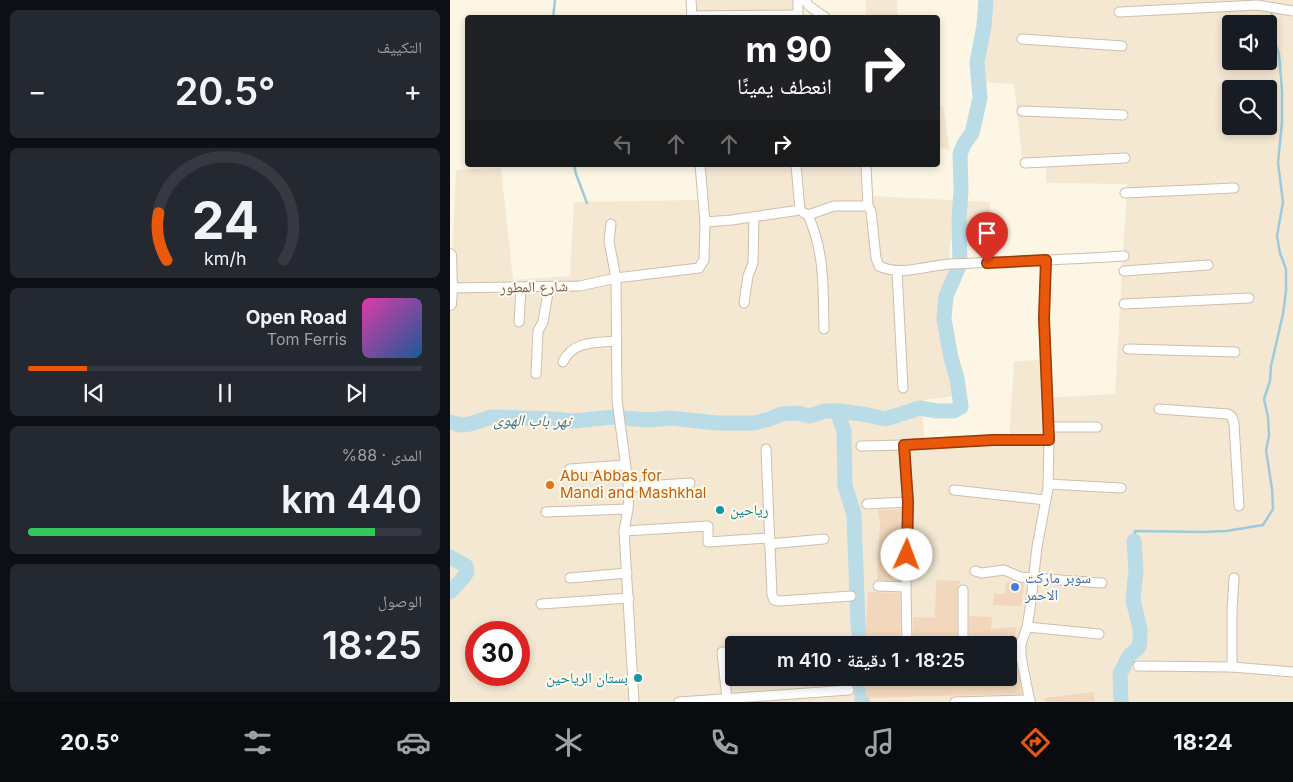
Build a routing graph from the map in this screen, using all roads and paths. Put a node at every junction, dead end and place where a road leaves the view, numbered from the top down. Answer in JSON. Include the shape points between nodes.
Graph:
{"nodes":[{"id":1,"x":691,"y":0,"type":"edge"},
{"id":2,"x":798,"y":0,"type":"edge"},
{"id":3,"x":805,"y":0,"type":"edge"},
{"id":4,"x":1293,"y":11,"type":"edge"},
{"id":5,"x":1119,"y":12,"type":"dead end"},
{"id":6,"x":692,"y":15,"type":"edge"},
{"id":7,"x":798,"y":15,"type":"edge"},
{"id":8,"x":822,"y":15,"type":"edge"},
{"id":9,"x":1022,"y":40,"type":"dead end"},
{"id":10,"x":1122,"y":46,"type":"dead end"},
{"id":11,"x":1022,"y":111,"type":"dead end"},
{"id":12,"x":1123,"y":115,"type":"dead end"},
{"id":13,"x":1125,"y":158,"type":"dead end"},
{"id":14,"x":1025,"y":162,"type":"dead end"},
{"id":15,"x":700,"y":167,"type":"edge"},
{"id":16,"x":796,"y":167,"type":"edge"},
{"id":17,"x":866,"y":167,"type":"edge"},
{"id":18,"x":1234,"y":188,"type":"dead end"},
{"id":19,"x":1125,"y":193,"type":"dead end"},
{"id":20,"x":868,"y":206,"type":"junction"},
{"id":21,"x":800,"y":210,"type":"junction"},
{"id":22,"x":808,"y":215,"type":"junction"},
{"id":23,"x":754,"y":217,"type":"junction"},
{"id":24,"x":705,"y":222,"type":"junction"},
{"id":25,"x":611,"y":224,"type":"dead end"},
{"id":26,"x":450,"y":255,"type":"edge"},
{"id":27,"x":1124,"y":256,"type":"dead end"},
{"id":28,"x":1046,"y":260,"type":"junction"},
{"id":29,"x":1208,"y":265,"type":"dead end"},
{"id":30,"x":897,"y":271,"type":"junction"},
{"id":31,"x":1124,"y":271,"type":"dead end"},
{"id":32,"x":616,"y":278,"type":"junction"},
{"id":33,"x":451,"y":284,"type":"edge"},
{"id":34,"x":521,"y":287,"type":"junction"},
{"id":35,"x":549,"y":287,"type":"junction"},
{"id":36,"x":1249,"y":298,"type":"dead end"},
{"id":37,"x":744,"y":303,"type":"dead end"},
{"id":38,"x":450,"y":304,"type":"edge"},
{"id":39,"x":1124,"y":304,"type":"dead end"},
{"id":40,"x":519,"y":322,"type":"dead end"},
{"id":41,"x":824,"y":329,"type":"dead end"},
{"id":42,"x":617,"y":341,"type":"junction"},
{"id":43,"x":1128,"y":349,"type":"dead end"},
{"id":44,"x":1235,"y":352,"type":"dead end"},
{"id":45,"x":563,"y":362,"type":"dead end"},
{"id":46,"x":536,"y":374,"type":"dead end"},
{"id":47,"x":904,"y":388,"type":"dead end"},
{"id":48,"x":1159,"y":409,"type":"dead end"},
{"id":49,"x":1049,"y":427,"type":"junction"},
{"id":50,"x":1098,"y":427,"type":"dead end"},
{"id":51,"x":1049,"y":440,"type":"junction"},
{"id":52,"x":904,"y":445,"type":"junction"},
{"id":53,"x":861,"y":446,"type":"dead end"},
{"id":54,"x":766,"y":449,"type":"dead end"},
{"id":55,"x":625,"y":465,"type":"junction"},
{"id":56,"x":570,"y":469,"type":"dead end"},
{"id":57,"x":690,"y":483,"type":"dead end"},
{"id":58,"x":1048,"y":484,"type":"junction"},
{"id":59,"x":628,"y":487,"type":"junction"},
{"id":60,"x":1121,"y":488,"type":"dead end"},
{"id":61,"x":954,"y":490,"type":"dead end"},
{"id":62,"x":1046,"y":500,"type":"junction"},
{"id":63,"x":908,"y":502,"type":"junction"},
{"id":64,"x":867,"y":504,"type":"dead end"},
{"id":65,"x":1239,"y":506,"type":"dead end"},
{"id":66,"x":628,"y":508,"type":"junction"},
{"id":67,"x":546,"y":512,"type":"dead end"},
{"id":68,"x":624,"y":531,"type":"junction"},
{"id":69,"x":824,"y":539,"type":"dead end"},
{"id":70,"x":769,"y":541,"type":"junction"},
{"id":71,"x":975,"y":571,"type":"dead end"},
{"id":72,"x":627,"y":573,"type":"junction"},
{"id":73,"x":1034,"y":577,"type":"junction"},
{"id":74,"x":570,"y":578,"type":"dead end"},
{"id":75,"x":1234,"y":578,"type":"dead end"},
{"id":76,"x":1102,"y":583,"type":"dead end"},
{"id":77,"x":878,"y":586,"type":"dead end"},
{"id":78,"x":906,"y":587,"type":"junction"},
{"id":79,"x":963,"y":590,"type":"dead end"},
{"id":80,"x":851,"y":596,"type":"dead end"},
{"id":81,"x":629,"y":598,"type":"junction"},
{"id":82,"x":541,"y":604,"type":"dead end"},
{"id":83,"x":1026,"y":628,"type":"junction"},
{"id":84,"x":1100,"y":634,"type":"dead end"},
{"id":85,"x":907,"y":636,"type":"edge"},
{"id":86,"x":963,"y":636,"type":"edge"},
{"id":87,"x":1017,"y":644,"type":"edge"},
{"id":88,"x":1021,"y":644,"type":"junction"},
{"id":89,"x":722,"y":652,"type":"dead end"},
{"id":90,"x":1138,"y":666,"type":"dead end"},
{"id":91,"x":1232,"y":667,"type":"junction"},
{"id":92,"x":1293,"y":672,"type":"edge"},
{"id":93,"x":848,"y":690,"type":"dead end"},
{"id":94,"x":727,"y":698,"type":"junction"},
{"id":95,"x":1030,"y":701,"type":"edge"},
{"id":96,"x":634,"y":702,"type":"edge"},
{"id":97,"x":680,"y":702,"type":"edge"},
{"id":98,"x":955,"y":702,"type":"edge"}],
"edges":[{"from":1,"to":6,"type":"street"},
{"from":2,"to":7,"type":"street"},
{"from":3,"to":8,"type":"street"},
{"from":4,"to":5,"type":"street","via":[[1264,6]]},
{"from":9,"to":10,"type":"street"},
{"from":11,"to":12,"type":"street"},
{"from":13,"to":14,"type":"street"},
{"from":15,"to":24,"type":"street"},
{"from":16,"to":21,"type":"street"},
{"from":17,"to":20,"type":"street"},
{"from":18,"to":19,"type":"street"},
{"from":20,"to":22,"type":"street","via":[[834,206]]},
{"from":20,"to":30,"type":"street","via":[[879,266]]},
{"from":21,"to":22,"type":"street"},
{"from":21,"to":23,"type":"street"},
{"from":22,"to":41,"type":"street","via":[[816,232],[822,261]]},
{"from":23,"to":24,"type":"street"},
{"from":23,"to":37,"type":"street","via":[[753,263]]},
{"from":24,"to":32,"type":"street","name":"شارع المطور","via":[[704,260],[699,268]]},
{"from":25,"to":32,"type":"street","via":[[609,242]]},
{"from":26,"to":33,"type":"main road"},
{"from":27,"to":28,"type":"street"},
{"from":28,"to":30,"type":"street","via":[[949,264]]},
{"from":28,"to":49,"type":"street","via":[[1044,318]]},
{"from":29,"to":31,"type":"street"},
{"from":30,"to":47,"type":"street"},
{"from":32,"to":35,"type":"street","name":"شارع المطور","via":[[580,286]]},
{"from":32,"to":42,"type":"street"},
{"from":33,"to":34,"type":"street","name":"شارع المطور"},
{"from":33,"to":38,"type":"main road"},
{"from":34,"to":35,"type":"street","name":"شارع المطور"},
{"from":34,"to":40,"type":"street"},
{"from":35,"to":46,"type":"street","via":[[543,322],[538,331]]},
{"from":36,"to":39,"type":"street"},
{"from":42,"to":45,"type":"street","via":[[581,345],[567,353]]},
{"from":42,"to":55,"type":"street","via":[[617,400]]},
{"from":43,"to":44,"type":"street"},
{"from":48,"to":65,"type":"street","via":[[1228,414],[1232,418]]},
{"from":49,"to":50,"type":"street"},
{"from":49,"to":51,"type":"street"},
{"from":51,"to":52,"type":"street"},
{"from":51,"to":58,"type":"street"},
{"from":52,"to":53,"type":"street"},
{"from":52,"to":63,"type":"street"},
{"from":54,"to":70,"type":"street"},
{"from":55,"to":56,"type":"street"},
{"from":55,"to":59,"type":"street"},
{"from":57,"to":59,"type":"street"},
{"from":58,"to":60,"type":"street"},
{"from":58,"to":62,"type":"street"},
{"from":59,"to":66,"type":"street"},
{"from":61,"to":62,"type":"street"},
{"from":62,"to":73,"type":"street"},
{"from":63,"to":64,"type":"street"},
{"from":63,"to":78,"type":"street"},
{"from":66,"to":67,"type":"street"},
{"from":66,"to":68,"type":"street"},
{"from":68,"to":70,"type":"street","via":[[708,526],[708,542]]},
{"from":68,"to":72,"type":"street"},
{"from":69,"to":70,"type":"street"},
{"from":70,"to":80,"type":"street","via":[[774,600]]},
{"from":71,"to":73,"type":"street","via":[[1004,570],[1020,577]]},
{"from":72,"to":74,"type":"street"},
{"from":72,"to":81,"type":"street"},
{"from":73,"to":76,"type":"street"},
{"from":73,"to":83,"type":"street"},
{"from":75,"to":91,"type":"street"},
{"from":77,"to":78,"type":"street"},
{"from":78,"to":85,"type":"street"},
{"from":79,"to":86,"type":"street"},
{"from":81,"to":82,"type":"street"},
{"from":81,"to":96,"type":"street"},
{"from":83,"to":84,"type":"street"},
{"from":83,"to":88,"type":"street"},
{"from":87,"to":88,"type":"street"},
{"from":88,"to":95,"type":"street"},
{"from":89,"to":94,"type":"street"},
{"from":90,"to":91,"type":"street"},
{"from":91,"to":92,"type":"street"},
{"from":93,"to":94,"type":"street"},
{"from":94,"to":97,"type":"street"},
{"from":95,"to":98,"type":"street"}]}
